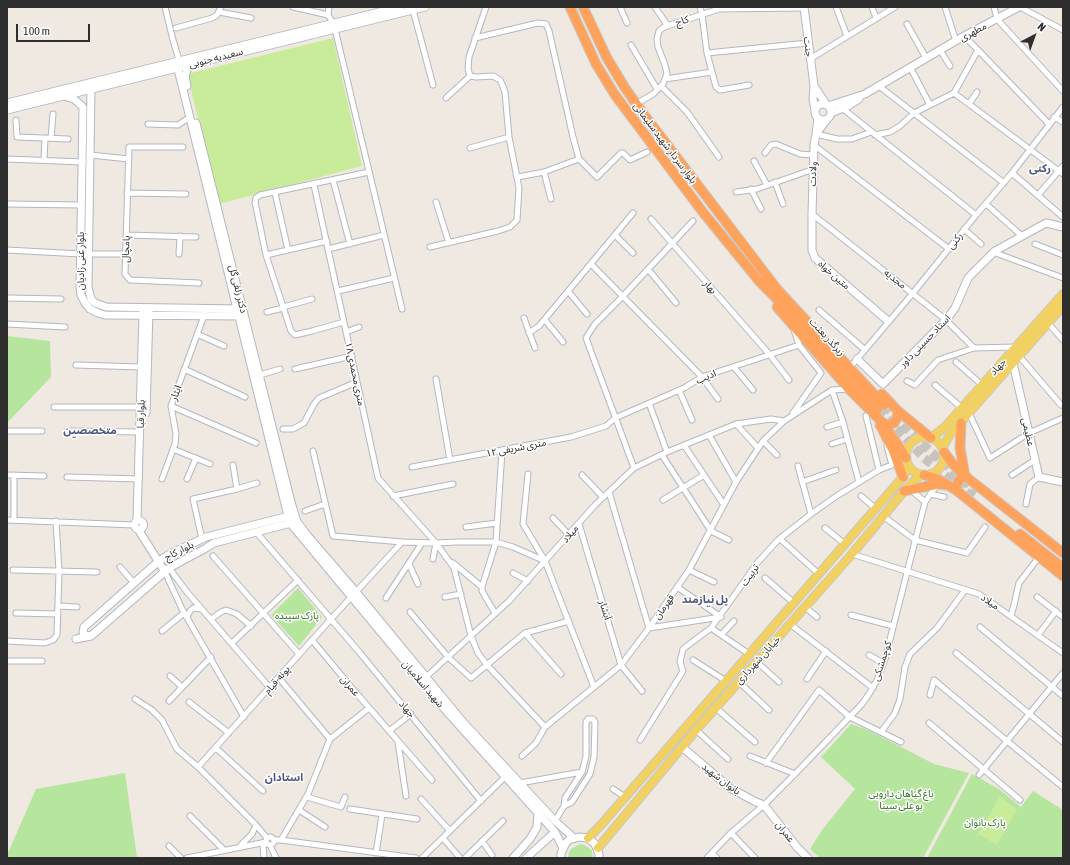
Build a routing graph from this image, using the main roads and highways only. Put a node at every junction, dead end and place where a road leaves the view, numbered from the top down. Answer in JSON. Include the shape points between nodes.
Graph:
{"nodes":[{"id":1,"x":570,"y":7,"type":"edge"},
{"id":2,"x":583,"y":7,"type":"edge"},
{"id":3,"x":684,"y":168,"type":"junction"},
{"id":4,"x":674,"y":175,"type":"junction"},
{"id":5,"x":767,"y":275,"type":"junction"},
{"id":6,"x":759,"y":282,"type":"junction"},
{"id":7,"x":1063,"y":294,"type":"edge"},
{"id":8,"x":1063,"y":306,"type":"edge"},
{"id":9,"x":898,"y":412,"type":"junction"},
{"id":10,"x":880,"y":413,"type":"junction"},
{"id":11,"x":961,"y":423,"type":"junction"},
{"id":12,"x":931,"y":438,"type":"junction"},
{"id":13,"x":943,"y":450,"type":"junction"},
{"id":14,"x":906,"y":458,"type":"junction"},
{"id":15,"x":909,"y":467,"type":"junction"},
{"id":16,"x":922,"y":475,"type":"junction"},
{"id":17,"x":966,"y":476,"type":"junction"},
{"id":18,"x":903,"y":478,"type":"junction"},
{"id":19,"x":952,"y":488,"type":"junction"},
{"id":20,"x":907,"y":490,"type":"junction"},
{"id":21,"x":1063,"y":553,"type":"edge"},
{"id":22,"x":1063,"y":560,"type":"edge"},
{"id":23,"x":1063,"y":568,"type":"edge"},
{"id":24,"x":1063,"y":576,"type":"edge"},
{"id":25,"x":588,"y":838,"type":"road end"},
{"id":26,"x":598,"y":848,"type":"road end"}],
"edges":[{"from":1,"to":4,"type":"highway","name":"بلوار سردار شهید سلیمانی","via":[[596,64],[615,95]]},
{"from":2,"to":3,"type":"highway","name":"بلوار سردار شهید سلیمانی","via":[[607,58],[625,88]]},
{"from":3,"to":4,"type":"highway"},
{"from":3,"to":5,"type":"highway","name":"بلوار سردار شهید سلیمانی"},
{"from":4,"to":6,"type":"highway","name":"بلوار سردار شهید سلیمانی"},
{"from":5,"to":9,"type":"highway","via":[[780,284],[855,361]]},
{"from":5,"to":10,"type":"highway","name":"زیرگذر بعثت"},
{"from":6,"to":10,"type":"highway","name":"زیرگذر بعثت"},
{"from":6,"to":10,"type":"highway","via":[[768,298],[849,388]]},
{"from":7,"to":12,"type":"main road","name":"جهاد","via":[[945,427]]},
{"from":8,"to":11,"type":"main road","name":"جهاد"},
{"from":9,"to":10,"type":"highway","via":[[897,420],[888,425]]},
{"from":9,"to":12,"type":"highway"},
{"from":10,"to":14,"type":"highway"},
{"from":10,"to":18,"type":"highway","via":[[886,439],[893,450]]},
{"from":11,"to":13,"type":"main road","name":"جهاد","via":[[951,433]]},
{"from":11,"to":17,"type":"highway","via":[[960,448]]},
{"from":12,"to":13,"type":"main road"},
{"from":12,"to":14,"type":"main road","via":[[920,438],[912,442]]},
{"from":13,"to":16,"type":"main road","via":[[944,460],[939,469],[933,474]]},
{"from":13,"to":17,"type":"highway"},
{"from":14,"to":15,"type":"main road"},
{"from":15,"to":16,"type":"main road"},
{"from":15,"to":18,"type":"main road","name":"خیابان شهرداری"},
{"from":16,"to":19,"type":"highway","via":[[938,479]]},
{"from":16,"to":20,"type":"main road","name":"خیابان شهرداری"},
{"from":17,"to":19,"type":"highway"},
{"from":17,"to":21,"type":"highway"},
{"from":18,"to":25,"type":"main road","name":"خیابان شهرداری"},
{"from":19,"to":20,"type":"highway","via":[[938,484]]},
{"from":19,"to":24,"type":"highway"},
{"from":20,"to":26,"type":"main road","name":"خیابان شهرداری","via":[[696,730]]},
{"from":22,"to":23,"type":"highway","via":[[975,494]]}]}
